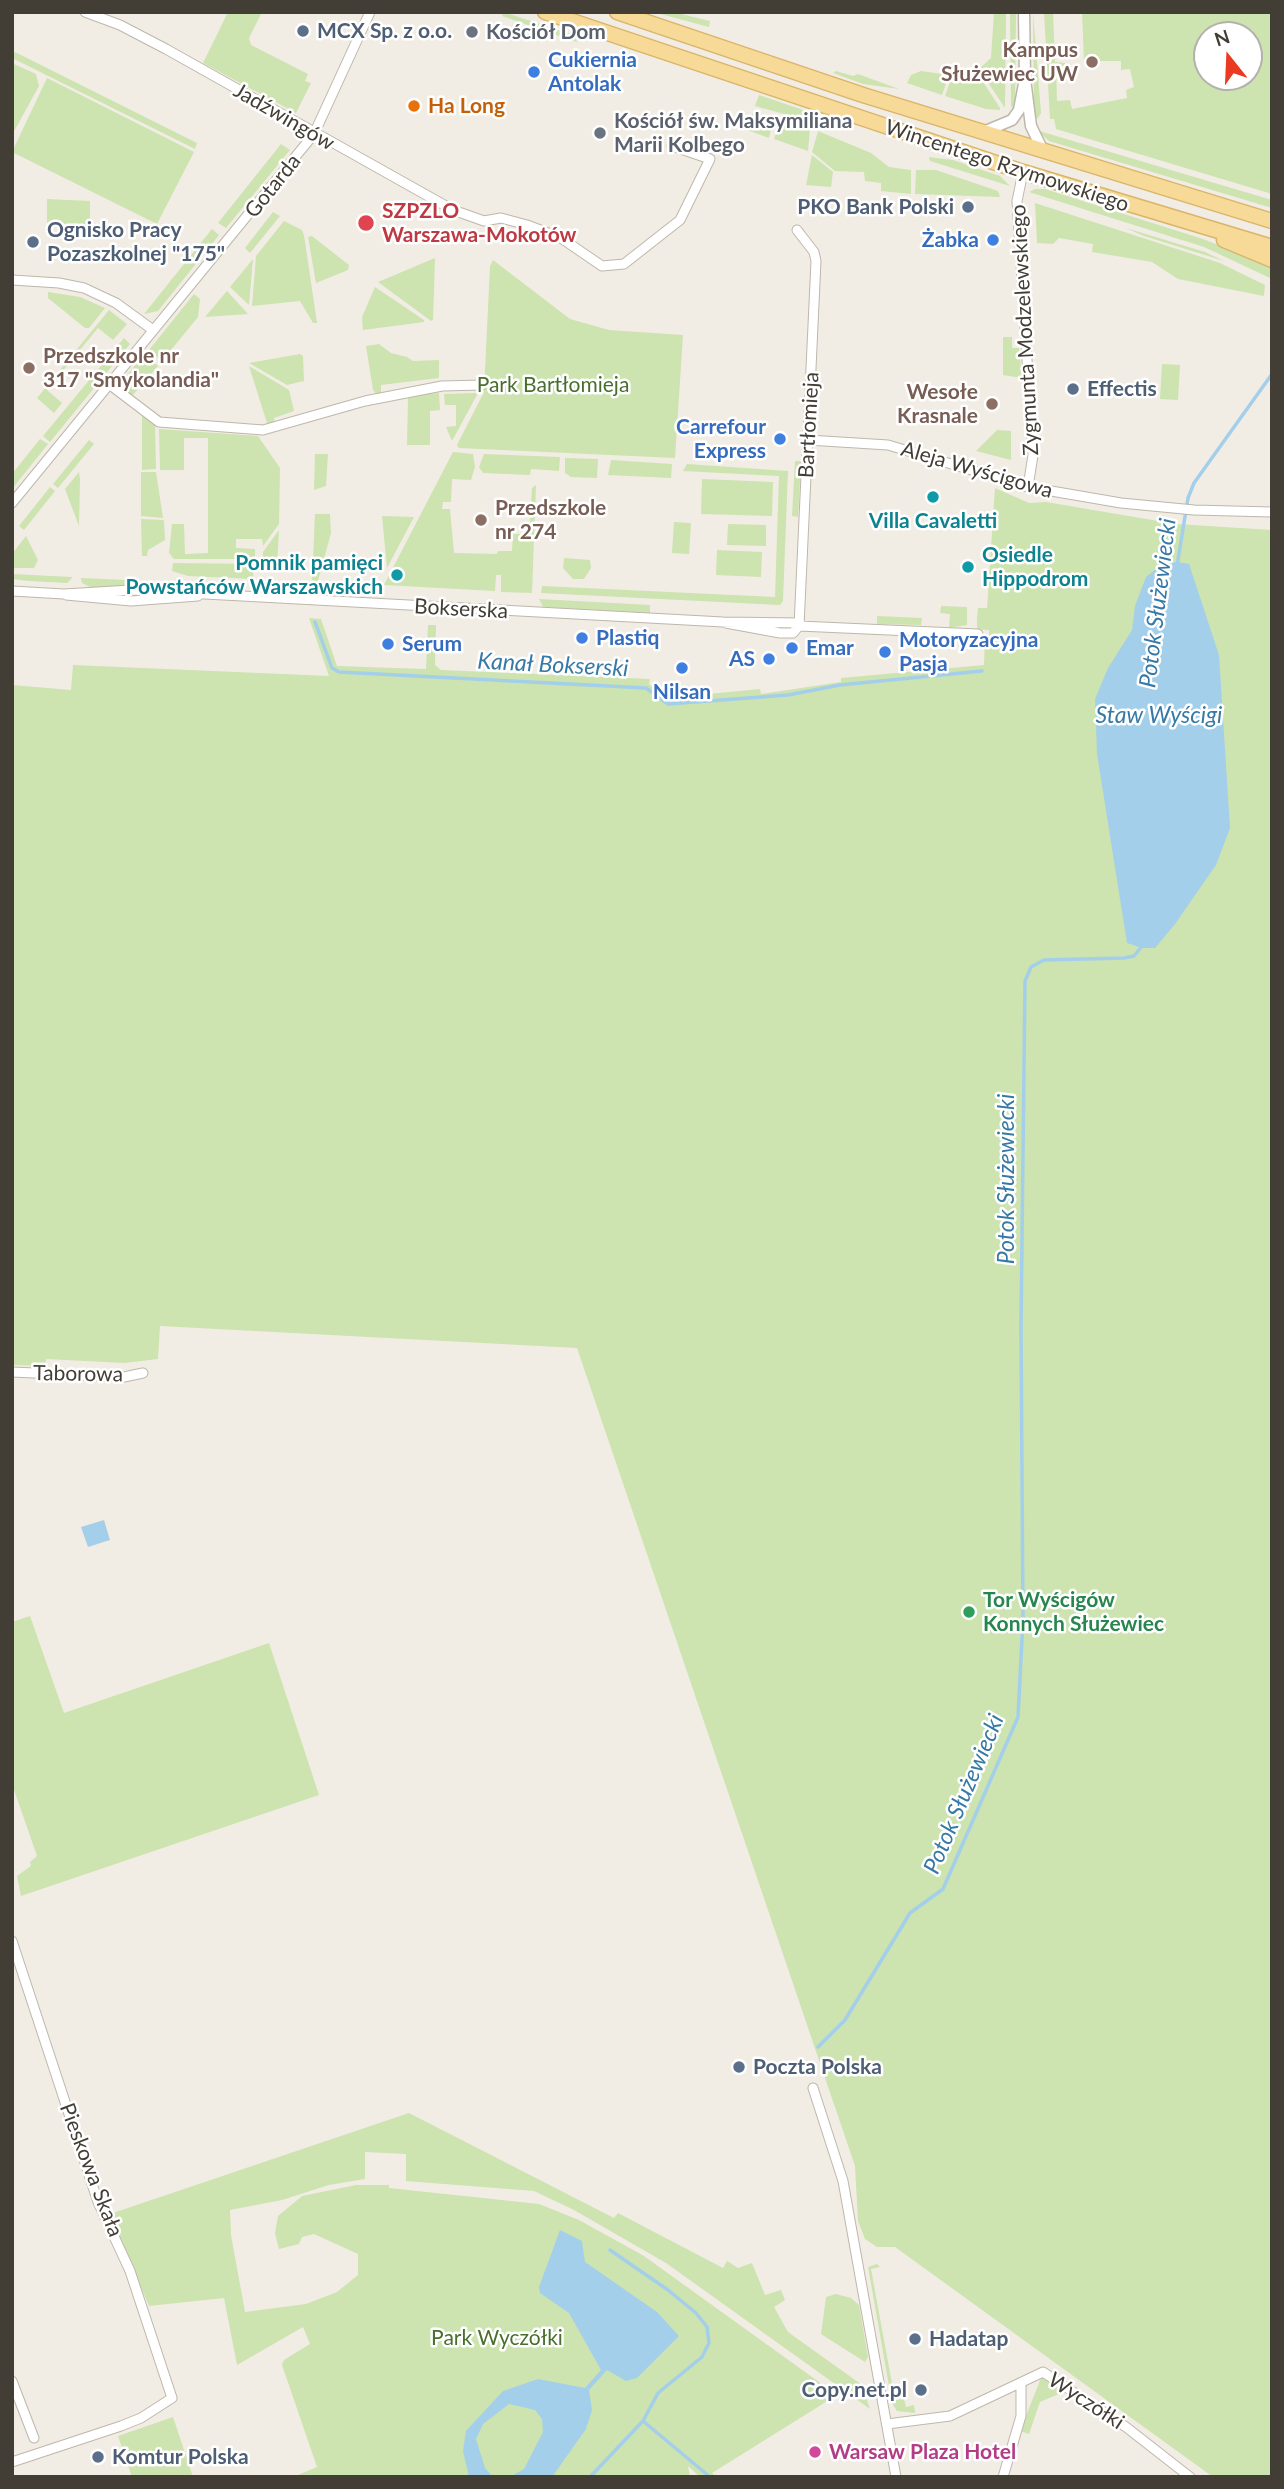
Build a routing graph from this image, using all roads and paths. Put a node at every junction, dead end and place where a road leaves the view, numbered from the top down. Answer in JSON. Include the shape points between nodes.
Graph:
{"nodes":[{"id":1,"x":85,"y":12,"type":"edge"},
{"id":2,"x":370,"y":12,"type":"edge"},
{"id":3,"x":545,"y":12,"type":"edge"},
{"id":4,"x":617,"y":12,"type":"edge"},
{"id":5,"x":1024,"y":12,"type":"edge"},
{"id":6,"x":1025,"y":79,"type":"junction"},
{"id":7,"x":983,"y":132,"type":"junction"},
{"id":8,"x":314,"y":134,"type":"junction"},
{"id":9,"x":672,"y":146,"type":"dead end"},
{"id":10,"x":1043,"y":151,"type":"junction"},
{"id":11,"x":1023,"y":172,"type":"junction"},
{"id":12,"x":1272,"y":221,"type":"edge"},
{"id":13,"x":1191,"y":225,"type":"junction"},
{"id":14,"x":797,"y":230,"type":"dead end"},
{"id":15,"x":1272,"y":247,"type":"edge"},
{"id":16,"x":1272,"y":260,"type":"edge"},
{"id":17,"x":12,"y":280,"type":"edge"},
{"id":18,"x":153,"y":330,"type":"junction"},
{"id":19,"x":109,"y":384,"type":"junction"},
{"id":20,"x":482,"y":385,"type":"dead end"},
{"id":21,"x":808,"y":440,"type":"junction"},
{"id":22,"x":1028,"y":487,"type":"junction"},
{"id":23,"x":12,"y":503,"type":"edge"},
{"id":24,"x":1272,"y":512,"type":"edge"},
{"id":25,"x":12,"y":591,"type":"edge"},
{"id":26,"x":800,"y":624,"type":"junction"},
{"id":27,"x":978,"y":634,"type":"dead end"},
{"id":28,"x":12,"y":1373,"type":"edge"},
{"id":29,"x":143,"y":1373,"type":"dead end"},
{"id":30,"x":12,"y":1941,"type":"edge"},
{"id":31,"x":813,"y":2088,"type":"dead end"},
{"id":32,"x":12,"y":2381,"type":"edge"},
{"id":33,"x":1021,"y":2384,"type":"junction"},
{"id":34,"x":887,"y":2424,"type":"junction"},
{"id":35,"x":34,"y":2438,"type":"dead end"},
{"id":36,"x":12,"y":2462,"type":"edge"},
{"id":37,"x":896,"y":2477,"type":"edge"},
{"id":38,"x":1003,"y":2477,"type":"edge"},
{"id":39,"x":1190,"y":2477,"type":"edge"}],
"edges":[{"from":1,"to":8,"type":"street","name":"Jadźwingów","via":[[132,31]]},
{"from":2,"to":8,"type":"street","name":"Gotarda"},
{"from":3,"to":11,"type":"main road","name":"Wincentego Rzymowskiego"},
{"from":4,"to":7,"type":"main road","name":"Wincentego Rzymowskiego"},
{"from":5,"to":6,"type":"street"},
{"from":6,"to":7,"type":"street","via":[[1019,110],[1012,120]]},
{"from":6,"to":10,"type":"street","via":[[1031,126]]},
{"from":7,"to":10,"type":"main road","name":"Wincentego Rzymowskiego"},
{"from":8,"to":9,"type":"street","name":"Jadźwingów","via":[[453,210],[484,221],[501,218],[527,225],[561,238],[602,266],[624,264],[680,220],[710,159]]},
{"from":8,"to":18,"type":"street","name":"Gotarda"},
{"from":10,"to":12,"type":"main road","name":"Wincentego Rzymowskiego"},
{"from":11,"to":13,"type":"main road","name":"Wincentego Rzymowskiego"},
{"from":11,"to":22,"type":"street","name":"Zygmunta Modzelewskiego","via":[[1017,201],[1033,455]]},
{"from":13,"to":15,"type":"main road","name":"Wincentego Rzymowskiego"},
{"from":13,"to":16,"type":"main road"},
{"from":14,"to":21,"type":"street","name":"Bartłomieja","via":[[814,251],[816,261]]},
{"from":17,"to":18,"type":"street","via":[[84,288],[116,303]]},
{"from":18,"to":19,"type":"street","name":"Gotarda"},
{"from":19,"to":20,"type":"street","via":[[159,422],[263,430],[365,401],[442,386]]},
{"from":19,"to":23,"type":"street","name":"Gotarda"},
{"from":21,"to":22,"type":"street","name":"Aleja Wyścigowa","via":[[899,447]]},
{"from":21,"to":26,"type":"street","name":"Bartłomieja"},
{"from":22,"to":24,"type":"street","name":"Aleja Wyścigowa","via":[[1178,509]]},
{"from":25,"to":26,"type":"street","name":"Bokserska","via":[[131,590],[723,622],[780,633],[793,633]]},
{"from":26,"to":27,"type":"street","name":"Bokserska"},
{"from":28,"to":29,"type":"street","name":"Taborowa","via":[[124,1377]]},
{"from":30,"to":36,"type":"street","name":"Pieskowa Skała","via":[[98,2202],[130,2271],[172,2398],[131,2422]]},
{"from":31,"to":34,"type":"street","via":[[844,2181]]},
{"from":32,"to":35,"type":"street"},
{"from":33,"to":34,"type":"street","via":[[950,2416]]},
{"from":33,"to":38,"type":"street","name":"Wyczółki","via":[[1021,2416]]},
{"from":33,"to":39,"type":"street","name":"Wyczółki","via":[[1048,2373]]},
{"from":34,"to":37,"type":"street"}]}
